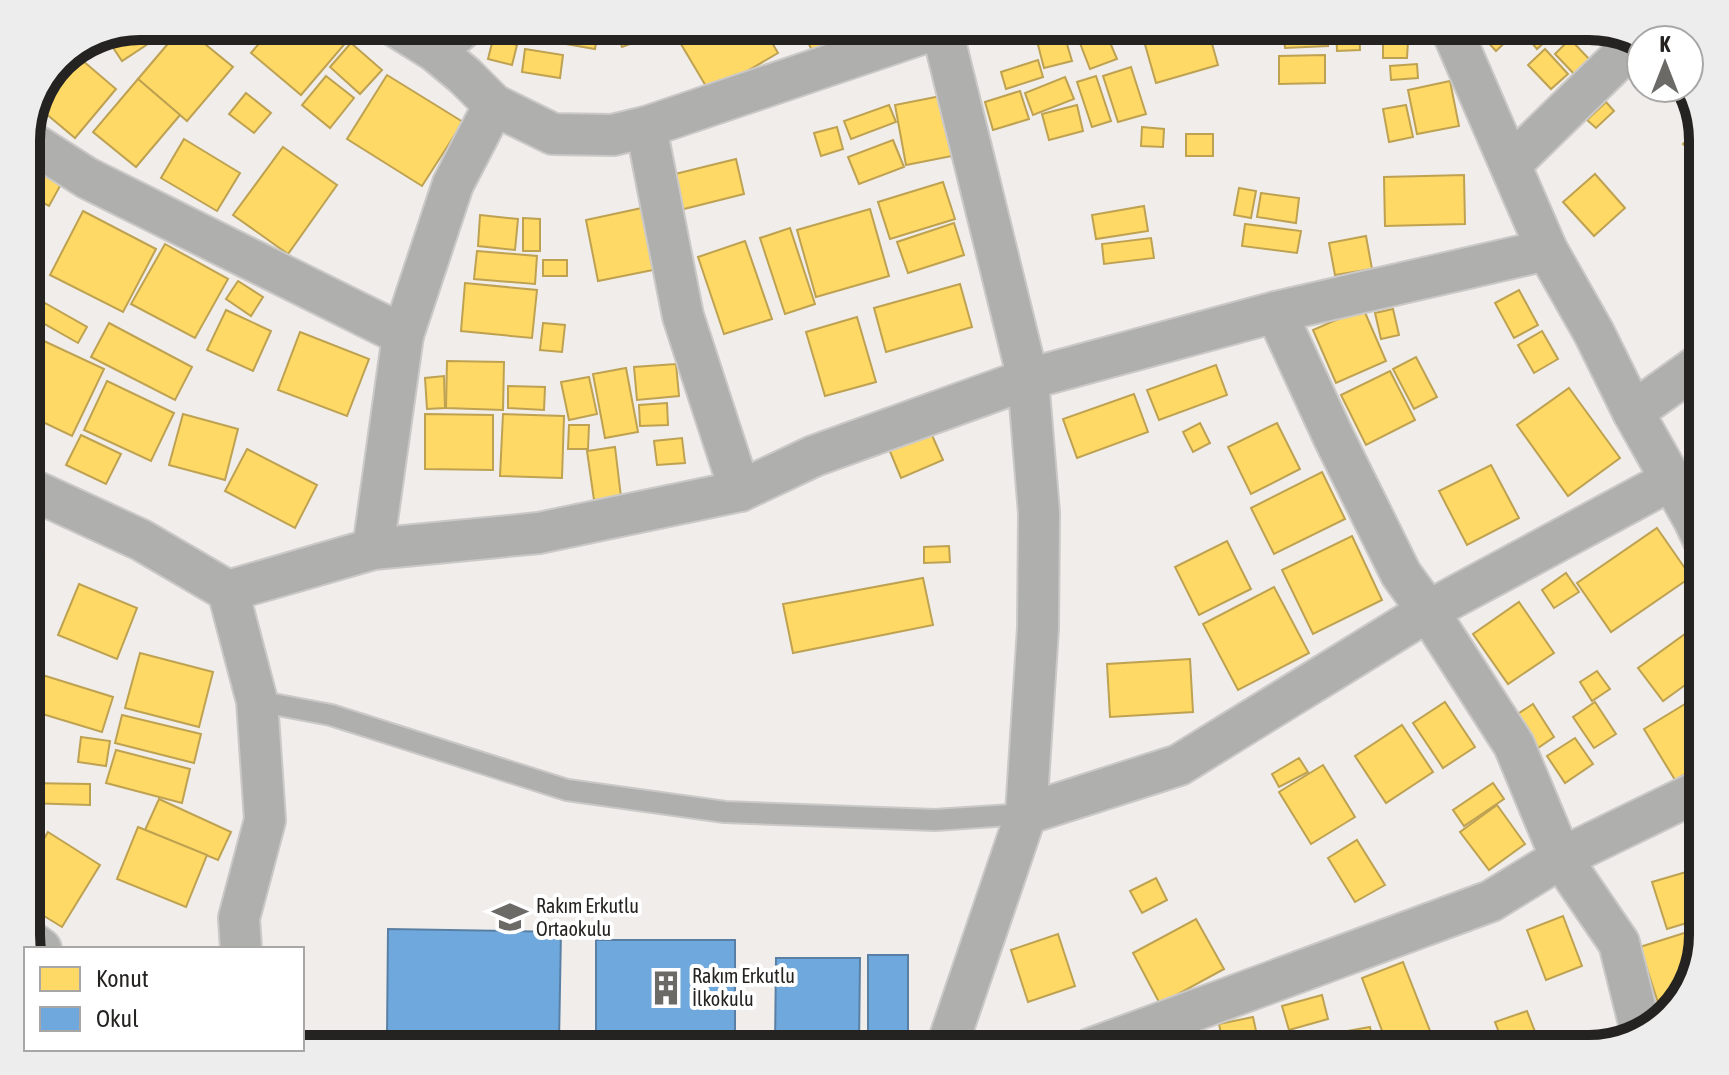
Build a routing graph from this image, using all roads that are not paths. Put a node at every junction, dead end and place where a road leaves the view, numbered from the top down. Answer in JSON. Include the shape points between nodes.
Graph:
{"nodes":[{"id":1,"x":417,"y":40,"type":"edge"},
{"id":2,"x":448,"y":40,"type":"edge"},
{"id":3,"x":902,"y":40,"type":"edge"},
{"id":4,"x":946,"y":40,"type":"edge"},
{"id":5,"x":1456,"y":40,"type":"edge"},
{"id":6,"x":435,"y":51,"type":"junction"},
{"id":7,"x":1625,"y":53,"type":"edge"},
{"id":8,"x":494,"y":105,"type":"junction"},
{"id":9,"x":646,"y":127,"type":"junction"},
{"id":10,"x":40,"y":148,"type":"edge"},
{"id":11,"x":1511,"y":164,"type":"junction"},
{"id":12,"x":1547,"y":250,"type":"junction"},
{"id":13,"x":1276,"y":312,"type":"junction"},
{"id":14,"x":403,"y":335,"type":"junction"},
{"id":15,"x":1689,"y":372,"type":"edge"},
{"id":16,"x":1028,"y":379,"type":"junction"},
{"id":17,"x":1633,"y":412,"type":"junction"},
{"id":18,"x":1671,"y":480,"type":"junction"},
{"id":19,"x":740,"y":491,"type":"junction"},
{"id":20,"x":40,"y":493,"type":"edge"},
{"id":21,"x":1689,"y":511,"type":"edge"},
{"id":22,"x":373,"y":549,"type":"junction"},
{"id":23,"x":228,"y":591,"type":"junction"},
{"id":24,"x":1428,"y":611,"type":"junction"},
{"id":25,"x":257,"y":701,"type":"junction"},
{"id":26,"x":1689,"y":796,"type":"edge"},
{"id":27,"x":1026,"y":814,"type":"junction"},
{"id":28,"x":1561,"y":858,"type":"junction"},
{"id":29,"x":241,"y":947,"type":"edge"},
{"id":30,"x":1639,"y":1022,"type":"edge"},
{"id":31,"x":951,"y":1035,"type":"edge"},
{"id":32,"x":1128,"y":1035,"type":"edge"}],
"edges":[{"from":1,"to":6,"type":"street"},
{"from":2,"to":6,"type":"street"},
{"from":3,"to":9,"type":"street"},
{"from":4,"to":16,"type":"street"},
{"from":5,"to":11,"type":"street"},
{"from":6,"to":8,"type":"street"},
{"from":7,"to":11,"type":"street"},
{"from":8,"to":9,"type":"street","via":[[553,134],[613,135]]},
{"from":8,"to":14,"type":"street","via":[[453,184]]},
{"from":9,"to":19,"type":"street","via":[[683,316]]},
{"from":10,"to":14,"type":"street","via":[[87,178]]},
{"from":11,"to":12,"type":"street"},
{"from":12,"to":13,"type":"street"},
{"from":12,"to":17,"type":"street"},
{"from":13,"to":16,"type":"street"},
{"from":13,"to":24,"type":"street","via":[[1401,574]]},
{"from":14,"to":22,"type":"street"},
{"from":15,"to":17,"type":"street"},
{"from":16,"to":19,"type":"street","via":[[814,456]]},
{"from":16,"to":27,"type":"street","via":[[1039,513]]},
{"from":17,"to":18,"type":"street"},
{"from":18,"to":21,"type":"street"},
{"from":18,"to":24,"type":"street"},
{"from":19,"to":22,"type":"street","via":[[539,533]]},
{"from":20,"to":23,"type":"street","via":[[141,540]]},
{"from":22,"to":23,"type":"street"},
{"from":23,"to":25,"type":"street"},
{"from":24,"to":27,"type":"street","via":[[1179,765]]},
{"from":24,"to":28,"type":"street","via":[[1514,745]]},
{"from":25,"to":27,"type":"lane","via":[[331,715],[567,790],[725,812],[935,820]]},
{"from":25,"to":29,"type":"street","via":[[265,820],[239,918]]},
{"from":26,"to":28,"type":"street"},
{"from":27,"to":31,"type":"street"},
{"from":28,"to":30,"type":"street","via":[[1619,943]]},
{"from":28,"to":32,"type":"street","via":[[1491,901]]}]}
